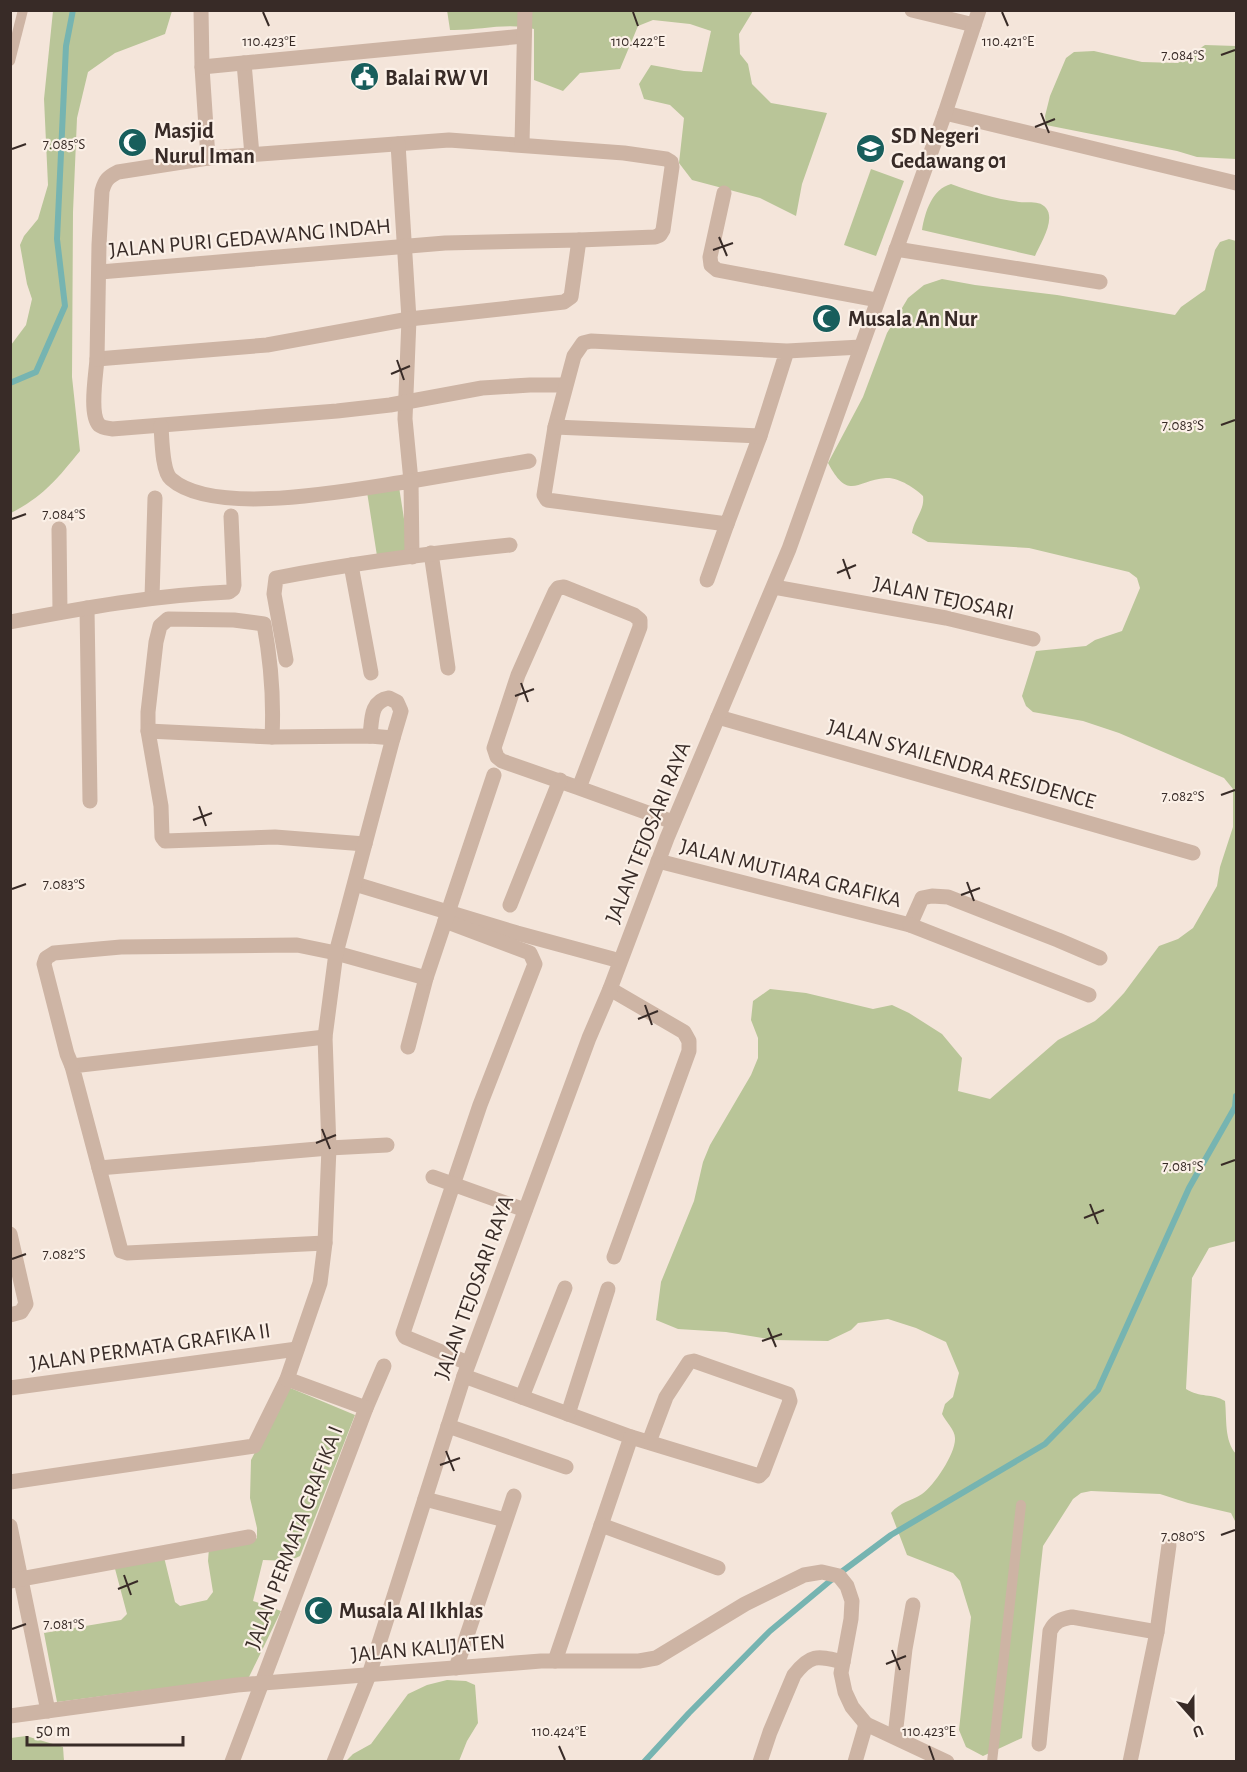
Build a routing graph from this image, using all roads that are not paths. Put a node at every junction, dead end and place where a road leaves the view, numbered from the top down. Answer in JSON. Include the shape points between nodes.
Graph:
{"nodes":[{"id":1,"x":23,"y":10,"type":"edge"},
{"id":2,"x":201,"y":10,"type":"edge"},
{"id":3,"x":525,"y":10,"type":"edge"},
{"id":4,"x":912,"y":10,"type":"edge"},
{"id":5,"x":977,"y":18,"type":"edge"},
{"id":6,"x":524,"y":36,"type":"junction"},
{"id":7,"x":10,"y":61,"type":"edge"},
{"id":8,"x":244,"y":63,"type":"junction"},
{"id":9,"x":202,"y":68,"type":"junction"},
{"id":10,"x":945,"y":112,"type":"junction"},
{"id":11,"x":398,"y":144,"type":"junction"},
{"id":12,"x":522,"y":144,"type":"junction"},
{"id":13,"x":252,"y":154,"type":"junction"},
{"id":14,"x":208,"y":158,"type":"junction"},
{"id":15,"x":1236,"y":183,"type":"edge"},
{"id":16,"x":724,"y":193,"type":"dead end"},
{"id":17,"x":579,"y":240,"type":"junction"},
{"id":18,"x":404,"y":246,"type":"junction"},
{"id":19,"x":896,"y":249,"type":"junction"},
{"id":20,"x":100,"y":272,"type":"junction"},
{"id":21,"x":1100,"y":282,"type":"dead end"},
{"id":22,"x":877,"y":300,"type":"junction"},
{"id":23,"x":409,"y":319,"type":"junction"},
{"id":24,"x":861,"y":347,"type":"junction"},
{"id":25,"x":787,"y":351,"type":"junction"},
{"id":26,"x":97,"y":359,"type":"junction"},
{"id":27,"x":566,"y":385,"type":"junction"},
{"id":28,"x":407,"y":401,"type":"junction"},
{"id":29,"x":161,"y":426,"type":"junction"},
{"id":30,"x":555,"y":427,"type":"junction"},
{"id":31,"x":760,"y":436,"type":"junction"},
{"id":32,"x":529,"y":461,"type":"dead end"},
{"id":33,"x":411,"y":481,"type":"junction"},
{"id":34,"x":155,"y":498,"type":"dead end"},
{"id":35,"x":231,"y":516,"type":"dead end"},
{"id":36,"x":727,"y":524,"type":"junction"},
{"id":37,"x":59,"y":529,"type":"dead end"},
{"id":38,"x":510,"y":545,"type":"dead end"},
{"id":39,"x":431,"y":553,"type":"junction"},
{"id":40,"x":412,"y":557,"type":"junction"},
{"id":41,"x":351,"y":565,"type":"junction"},
{"id":42,"x":707,"y":580,"type":"dead end"},
{"id":43,"x":774,"y":587,"type":"junction"},
{"id":44,"x":152,"y":598,"type":"junction"},
{"id":45,"x":87,"y":608,"type":"junction"},
{"id":46,"x":60,"y":612,"type":"junction"},
{"id":47,"x":10,"y":622,"type":"edge"},
{"id":48,"x":1033,"y":639,"type":"dead end"},
{"id":49,"x":286,"y":660,"type":"dead end"},
{"id":50,"x":448,"y":668,"type":"dead end"},
{"id":51,"x":371,"y":673,"type":"dead end"},
{"id":52,"x":718,"y":717,"type":"junction"},
{"id":53,"x":148,"y":731,"type":"junction"},
{"id":54,"x":370,"y":736,"type":"junction"},
{"id":55,"x":272,"y":737,"type":"junction"},
{"id":56,"x":393,"y":738,"type":"junction"},
{"id":57,"x":494,"y":775,"type":"dead end"},
{"id":58,"x":560,"y":780,"type":"junction"},
{"id":59,"x":579,"y":788,"type":"junction"},
{"id":60,"x":90,"y":801,"type":"dead end"},
{"id":61,"x":673,"y":822,"type":"junction"},
{"id":62,"x":365,"y":844,"type":"junction"},
{"id":63,"x":1193,"y":853,"type":"dead end"},
{"id":64,"x":658,"y":861,"type":"junction"},
{"id":65,"x":355,"y":884,"type":"junction"},
{"id":66,"x":510,"y":905,"type":"dead end"},
{"id":67,"x":446,"y":916,"type":"junction"},
{"id":68,"x":910,"y":925,"type":"junction"},
{"id":69,"x":336,"y":953,"type":"junction"},
{"id":70,"x":1100,"y":958,"type":"dead end"},
{"id":71,"x":613,"y":959,"type":"dead end"},
{"id":72,"x":426,"y":978,"type":"junction"},
{"id":73,"x":609,"y":989,"type":"junction"},
{"id":74,"x":1089,"y":995,"type":"dead end"},
{"id":75,"x":325,"y":1036,"type":"junction"},
{"id":76,"x":408,"y":1047,"type":"dead end"},
{"id":77,"x":72,"y":1066,"type":"junction"},
{"id":78,"x":387,"y":1145,"type":"dead end"},
{"id":79,"x":329,"y":1148,"type":"junction"},
{"id":80,"x":99,"y":1168,"type":"junction"},
{"id":81,"x":433,"y":1177,"type":"dead end"},
{"id":82,"x":454,"y":1185,"type":"junction"},
{"id":83,"x":525,"y":1209,"type":"junction"},
{"id":84,"x":10,"y":1234,"type":"edge"},
{"id":85,"x":325,"y":1243,"type":"junction"},
{"id":86,"x":614,"y":1257,"type":"dead end"},
{"id":87,"x":565,"y":1288,"type":"dead end"},
{"id":88,"x":608,"y":1289,"type":"dead end"},
{"id":89,"x":10,"y":1315,"type":"edge"},
{"id":90,"x":297,"y":1349,"type":"junction"},
{"id":91,"x":384,"y":1366,"type":"dead end"},
{"id":92,"x":466,"y":1369,"type":"junction"},
{"id":93,"x":287,"y":1379,"type":"junction"},
{"id":94,"x":10,"y":1388,"type":"edge"},
{"id":95,"x":522,"y":1397,"type":"junction"},
{"id":96,"x":366,"y":1408,"type":"junction"},
{"id":97,"x":568,"y":1413,"type":"junction"},
{"id":98,"x":448,"y":1426,"type":"junction"},
{"id":99,"x":631,"y":1437,"type":"junction"},
{"id":100,"x":649,"y":1442,"type":"junction"},
{"id":101,"x":566,"y":1467,"type":"dead end"},
{"id":102,"x":10,"y":1482,"type":"edge"},
{"id":103,"x":513,"y":1496,"type":"dead end"},
{"id":104,"x":425,"y":1499,"type":"junction"},
{"id":105,"x":1021,"y":1505,"type":"dead end"},
{"id":106,"x":505,"y":1520,"type":"junction"},
{"id":107,"x":601,"y":1525,"type":"junction"},
{"id":108,"x":10,"y":1526,"type":"edge"},
{"id":109,"x":249,"y":1537,"type":"dead end"},
{"id":110,"x":1169,"y":1545,"type":"dead end"},
{"id":111,"x":718,"y":1568,"type":"dead end"},
{"id":112,"x":16,"y":1580,"type":"edge"},
{"id":113,"x":913,"y":1605,"type":"dead end"},
{"id":114,"x":1157,"y":1632,"type":"junction"},
{"id":115,"x":555,"y":1661,"type":"junction"},
{"id":116,"x":843,"y":1662,"type":"junction"},
{"id":117,"x":456,"y":1668,"type":"junction"},
{"id":118,"x":369,"y":1675,"type":"junction"},
{"id":119,"x":261,"y":1683,"type":"junction"},
{"id":120,"x":48,"y":1711,"type":"junction"},
{"id":121,"x":10,"y":1716,"type":"edge"},
{"id":122,"x":866,"y":1724,"type":"junction"},
{"id":123,"x":895,"y":1736,"type":"junction"},
{"id":124,"x":1039,"y":1744,"type":"dead end"},
{"id":125,"x":232,"y":1761,"type":"edge"},
{"id":126,"x":334,"y":1761,"type":"edge"},
{"id":127,"x":760,"y":1761,"type":"edge"},
{"id":128,"x":855,"y":1761,"type":"edge"},
{"id":129,"x":947,"y":1761,"type":"edge"},
{"id":130,"x":992,"y":1761,"type":"edge"},
{"id":131,"x":1130,"y":1761,"type":"edge"}],
"edges":[{"from":1,"to":7,"type":"lane"},
{"from":2,"to":9,"type":"street"},
{"from":3,"to":6,"type":"street"},
{"from":4,"to":5,"type":"street"},
{"from":5,"to":10,"type":"street","name":"JALAN TEJOSARI RAYA"},
{"from":6,"to":8,"type":"street"},
{"from":6,"to":12,"type":"street"},
{"from":8,"to":9,"type":"street"},
{"from":8,"to":13,"type":"street"},
{"from":9,"to":14,"type":"street"},
{"from":10,"to":15,"type":"street"},
{"from":10,"to":19,"type":"street","name":"JALAN TEJOSARI RAYA"},
{"from":11,"to":12,"type":"street","name":"JALAN PURI GEDAWANG INDAH","via":[[449,140]]},
{"from":11,"to":13,"type":"street","name":"JALAN PURI GEDAWANG INDAH"},
{"from":11,"to":18,"type":"street","name":"JALAN PURI GEDAWANG INDAH"},
{"from":12,"to":17,"type":"street","name":"JALAN PURI GEDAWANG INDAH","via":[[624,153],[670,162],[660,235]]},
{"from":13,"to":14,"type":"street","name":"JALAN PURI GEDAWANG INDAH"},
{"from":14,"to":20,"type":"street","name":"JALAN PURI GEDAWANG INDAH","via":[[118,172],[108,177],[102,191]]},
{"from":16,"to":22,"type":"street","via":[[710,257],[717,270]]},
{"from":17,"to":18,"type":"street","name":"JALAN PURI GEDAWANG INDAH"},
{"from":17,"to":23,"type":"street","via":[[568,300]]},
{"from":18,"to":20,"type":"street","name":"JALAN PURI GEDAWANG INDAH"},
{"from":18,"to":23,"type":"street","name":"JALAN PURI GEDAWANG INDAH"},
{"from":19,"to":21,"type":"street"},
{"from":19,"to":22,"type":"street","name":"JALAN TEJOSARI RAYA"},
{"from":20,"to":26,"type":"street","name":"JALAN PURI GEDAWANG INDAH"},
{"from":22,"to":24,"type":"street","name":"JALAN TEJOSARI RAYA"},
{"from":23,"to":26,"type":"street","via":[[267,345]]},
{"from":23,"to":28,"type":"street","name":"JALAN PURI GEDAWANG INDAH"},
{"from":24,"to":25,"type":"street"},
{"from":24,"to":43,"type":"street","name":"JALAN TEJOSARI RAYA"},
{"from":25,"to":27,"type":"street","via":[[591,341],[583,343],[574,356]]},
{"from":25,"to":31,"type":"street"},
{"from":26,"to":29,"type":"street","name":"JALAN PURI GEDAWANG INDAH","via":[[97,423],[112,429]]},
{"from":27,"to":28,"type":"street","name":"JALAN PURI GEDAWANG INDAH","via":[[482,388]]},
{"from":27,"to":30,"type":"street"},
{"from":28,"to":29,"type":"street","name":"JALAN PURI GEDAWANG INDAH"},
{"from":28,"to":33,"type":"street","name":"JALAN PURI GEDAWANG INDAH"},
{"from":29,"to":33,"type":"street","via":[[166,472],[182,486],[202,494],[240,499],[288,498]]},
{"from":30,"to":31,"type":"street"},
{"from":30,"to":36,"type":"street","via":[[543,495],[547,500]]},
{"from":31,"to":36,"type":"street"},
{"from":32,"to":33,"type":"street"},
{"from":33,"to":40,"type":"street","name":"JALAN PURI GEDAWANG INDAH"},
{"from":34,"to":44,"type":"street"},
{"from":35,"to":44,"type":"street","via":[[233,589]]},
{"from":36,"to":42,"type":"street"},
{"from":37,"to":46,"type":"street"},
{"from":38,"to":39,"type":"street"},
{"from":39,"to":40,"type":"street"},
{"from":39,"to":50,"type":"street"},
{"from":40,"to":41,"type":"street"},
{"from":41,"to":49,"type":"street","via":[[276,578],[274,594]]},
{"from":41,"to":51,"type":"street"},
{"from":43,"to":48,"type":"street","name":"JALAN TEJOSARI","via":[[946,618]]},
{"from":43,"to":52,"type":"street","name":"JALAN TEJOSARI RAYA"},
{"from":44,"to":45,"type":"street"},
{"from":45,"to":46,"type":"street"},
{"from":45,"to":60,"type":"street"},
{"from":46,"to":47,"type":"street"},
{"from":52,"to":61,"type":"street","name":"JALAN TEJOSARI RAYA"},
{"from":52,"to":63,"type":"street","name":"JALAN SYAILENDRA RESIDENCE"},
{"from":53,"to":55,"type":"street"},
{"from":53,"to":55,"type":"street","via":[[160,626],[168,619],[234,620],[264,624],[274,701]]},
{"from":53,"to":62,"type":"street","via":[[165,841],[275,837]]},
{"from":54,"to":55,"type":"street"},
{"from":54,"to":56,"type":"street"},
{"from":54,"to":56,"type":"street","via":[[375,706],[389,698],[397,702],[401,711]]},
{"from":56,"to":62,"type":"street"},
{"from":57,"to":67,"type":"street"},
{"from":58,"to":59,"type":"street"},
{"from":58,"to":59,"type":"street","via":[[502,761],[494,748],[518,675],[555,592],[564,587],[640,620]]},
{"from":58,"to":66,"type":"street"},
{"from":59,"to":61,"type":"street"},
{"from":61,"to":64,"type":"street","name":"JALAN TEJOSARI RAYA"},
{"from":62,"to":65,"type":"street"},
{"from":64,"to":68,"type":"street","name":"JALAN MUTIARA GRAFIKA"},
{"from":64,"to":73,"type":"street","name":"JALAN TEJOSARI RAYA"},
{"from":65,"to":67,"type":"street"},
{"from":65,"to":69,"type":"street"},
{"from":67,"to":71,"type":"street"},
{"from":67,"to":72,"type":"street"},
{"from":67,"to":82,"type":"street","via":[[530,953],[535,964],[480,1105]]},
{"from":68,"to":70,"type":"street","name":"JALAN MUTIARA GRAFIKA","via":[[922,898],[948,897]]},
{"from":68,"to":74,"type":"street"},
{"from":69,"to":72,"type":"street"},
{"from":69,"to":75,"type":"street"},
{"from":69,"to":77,"type":"street","via":[[297,945],[121,947],[49,955],[44,964]]},
{"from":72,"to":76,"type":"street"},
{"from":73,"to":83,"type":"street","name":"JALAN TEJOSARI RAYA"},
{"from":73,"to":86,"type":"street","via":[[684,1032],[689,1041],[689,1051]]},
{"from":75,"to":77,"type":"street"},
{"from":75,"to":79,"type":"street"},
{"from":77,"to":80,"type":"street"},
{"from":78,"to":79,"type":"street"},
{"from":79,"to":80,"type":"street"},
{"from":79,"to":85,"type":"street"},
{"from":80,"to":85,"type":"street","via":[[119,1247],[127,1253]]},
{"from":81,"to":82,"type":"street"},
{"from":82,"to":83,"type":"street"},
{"from":82,"to":92,"type":"street","via":[[403,1333]]},
{"from":83,"to":92,"type":"street","name":"JALAN TEJOSARI RAYA"},
{"from":84,"to":89,"type":"street","via":[[26,1304],[21,1312]]},
{"from":85,"to":90,"type":"street","via":[[320,1283]]},
{"from":87,"to":95,"type":"street"},
{"from":88,"to":97,"type":"street"},
{"from":90,"to":93,"type":"street"},
{"from":90,"to":94,"type":"street","name":"JALAN PERMATA GRAFIKA II"},
{"from":91,"to":96,"type":"street","name":"JALAN PERMATA GRAFIKA I"},
{"from":92,"to":95,"type":"street"},
{"from":92,"to":98,"type":"street","name":"JALAN TEJOSARI RAYA"},
{"from":93,"to":96,"type":"street","name":"JALAN PERMATA GRAFIKA I"},
{"from":93,"to":102,"type":"street","via":[[254,1446]]},
{"from":95,"to":97,"type":"street"},
{"from":96,"to":119,"type":"street","name":"JALAN PERMATA GRAFIKA I"},
{"from":97,"to":99,"type":"street"},
{"from":98,"to":101,"type":"street"},
{"from":98,"to":104,"type":"street","name":"JALAN TEJOSARI RAYA"},
{"from":99,"to":100,"type":"street"},
{"from":99,"to":107,"type":"street"},
{"from":100,"to":100,"type":"street","via":[[759,1476],[790,1401],[788,1394],[694,1361],[686,1365],[666,1397]]},
{"from":103,"to":106,"type":"street"},
{"from":104,"to":106,"type":"street"},
{"from":104,"to":118,"type":"street","name":"JALAN TEJOSARI RAYA"},
{"from":105,"to":130,"type":"lane"},
{"from":106,"to":117,"type":"street"},
{"from":107,"to":111,"type":"street"},
{"from":107,"to":115,"type":"street"},
{"from":108,"to":112,"type":"street"},
{"from":109,"to":112,"type":"street"},
{"from":110,"to":114,"type":"street"},
{"from":112,"to":120,"type":"street"},
{"from":113,"to":123,"type":"street"},
{"from":114,"to":124,"type":"street","via":[[1072,1617],[1053,1624]]},
{"from":114,"to":131,"type":"street"},
{"from":115,"to":116,"type":"street","name":"JALAN KALIJATEN","via":[[656,1658],[746,1604],[814,1572],[838,1576],[852,1601]]},
{"from":115,"to":117,"type":"street","name":"JALAN KALIJATEN"},
{"from":116,"to":122,"type":"street","via":[[845,1692]]},
{"from":116,"to":127,"type":"street","via":[[819,1656],[800,1667]]},
{"from":117,"to":118,"type":"street","name":"JALAN KALIJATEN"},
{"from":118,"to":119,"type":"street","name":"JALAN KALIJATEN"},
{"from":118,"to":126,"type":"street","name":"JALAN TEJOSARI RAYA"},
{"from":119,"to":120,"type":"street","name":"JALAN KALIJATEN"},
{"from":119,"to":125,"type":"street","name":"JALAN PERMATA GRAFIKA I"},
{"from":120,"to":121,"type":"street","name":"JALAN KALIJATEN"},
{"from":122,"to":123,"type":"street"},
{"from":122,"to":128,"type":"street"},
{"from":123,"to":129,"type":"street"}]}
